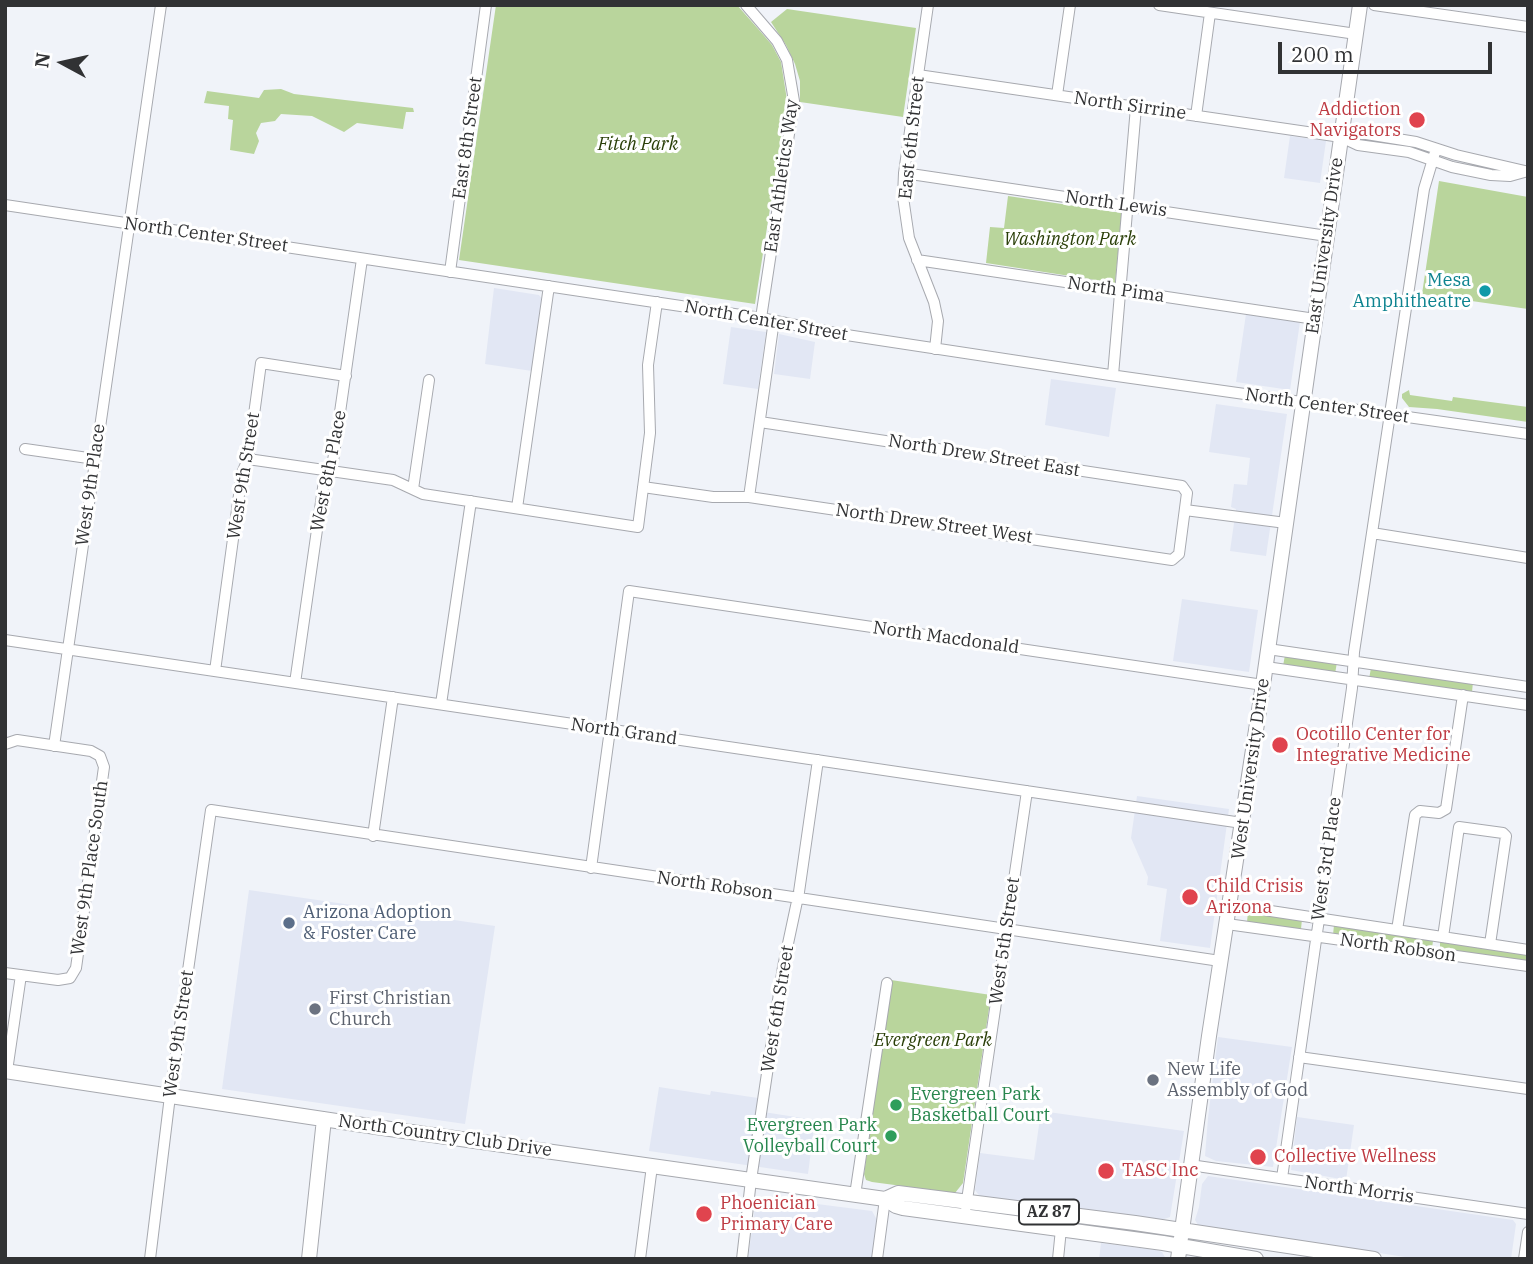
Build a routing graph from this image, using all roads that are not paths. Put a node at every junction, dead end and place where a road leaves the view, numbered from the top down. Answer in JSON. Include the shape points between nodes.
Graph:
{"nodes":[{"id":1,"x":161,"y":5,"type":"edge"},
{"id":2,"x":486,"y":5,"type":"edge"},
{"id":3,"x":746,"y":5,"type":"edge"},
{"id":4,"x":928,"y":5,"type":"edge"},
{"id":5,"x":1070,"y":5,"type":"edge"},
{"id":6,"x":1159,"y":5,"type":"edge"},
{"id":7,"x":1360,"y":5,"type":"edge"},
{"id":8,"x":1374,"y":5,"type":"edge"},
{"id":9,"x":1448,"y":10,"type":"edge"},
{"id":10,"x":1210,"y":13,"type":"junction"},
{"id":11,"x":1528,"y":27,"type":"edge"},
{"id":12,"x":1356,"y":34,"type":"junction"},
{"id":13,"x":918,"y":75,"type":"junction"},
{"id":14,"x":1057,"y":95,"type":"junction"},
{"id":15,"x":1136,"y":107,"type":"junction"},
{"id":16,"x":1196,"y":116,"type":"junction"},
{"id":17,"x":1341,"y":137,"type":"junction"},
{"id":18,"x":1434,"y":154,"type":"junction"},
{"id":19,"x":1527,"y":171,"type":"edge"},
{"id":20,"x":904,"y":173,"type":"junction"},
{"id":21,"x":5,"y":205,"type":"edge"},
{"id":22,"x":1128,"y":206,"type":"junction"},
{"id":23,"x":128,"y":223,"type":"junction"},
{"id":24,"x":1327,"y":236,"type":"junction"},
{"id":25,"x":362,"y":258,"type":"junction"},
{"id":26,"x":918,"y":260,"type":"junction"},
{"id":27,"x":450,"y":272,"type":"junction"},
{"id":28,"x":549,"y":286,"type":"junction"},
{"id":29,"x":1121,"y":290,"type":"junction"},
{"id":30,"x":657,"y":302,"type":"junction"},
{"id":31,"x":761,"y":318,"type":"junction"},
{"id":32,"x":1315,"y":319,"type":"junction"},
{"id":33,"x":774,"y":320,"type":"junction"},
{"id":34,"x":935,"y":349,"type":"junction"},
{"id":35,"x":345,"y":376,"type":"junction"},
{"id":36,"x":1113,"y":376,"type":"junction"},
{"id":37,"x":429,"y":380,"type":"dead end"},
{"id":38,"x":1303,"y":404,"type":"junction"},
{"id":39,"x":1391,"y":415,"type":"junction"},
{"id":40,"x":760,"y":422,"type":"junction"},
{"id":41,"x":1528,"y":434,"type":"edge"},
{"id":42,"x":25,"y":449,"type":"dead end"},
{"id":43,"x":95,"y":459,"type":"junction"},
{"id":44,"x":248,"y":459,"type":"junction"},
{"id":45,"x":328,"y":470,"type":"junction"},
{"id":46,"x":643,"y":487,"type":"junction"},
{"id":47,"x":413,"y":489,"type":"junction"},
{"id":48,"x":749,"y":497,"type":"junction"},
{"id":49,"x":471,"y":501,"type":"junction"},
{"id":50,"x":517,"y":508,"type":"junction"},
{"id":51,"x":1185,"y":510,"type":"junction"},
{"id":52,"x":1286,"y":523,"type":"junction"},
{"id":53,"x":1372,"y":533,"type":"junction"},
{"id":54,"x":1528,"y":558,"type":"edge"},
{"id":55,"x":5,"y":640,"type":"edge"},
{"id":56,"x":68,"y":649,"type":"junction"},
{"id":57,"x":1268,"y":649,"type":"junction"},
{"id":58,"x":1353,"y":662,"type":"junction"},
{"id":59,"x":1266,"y":667,"type":"junction"},
{"id":60,"x":215,"y":671,"type":"junction"},
{"id":61,"x":1352,"y":679,"type":"junction"},
{"id":62,"x":1484,"y":681,"type":"junction"},
{"id":63,"x":295,"y":683,"type":"junction"},
{"id":64,"x":1263,"y":685,"type":"junction"},
{"id":65,"x":1528,"y":687,"type":"edge"},
{"id":66,"x":1463,"y":695,"type":"junction"},
{"id":67,"x":393,"y":697,"type":"junction"},
{"id":68,"x":1481,"y":698,"type":"junction"},
{"id":69,"x":441,"y":705,"type":"junction"},
{"id":70,"x":1528,"y":705,"type":"edge"},
{"id":71,"x":610,"y":730,"type":"junction"},
{"id":72,"x":5,"y":744,"type":"edge"},
{"id":73,"x":54,"y":746,"type":"junction"},
{"id":74,"x":818,"y":760,"type":"junction"},
{"id":75,"x":1027,"y":791,"type":"junction"},
{"id":76,"x":211,"y":810,"type":"joint"},
{"id":77,"x":1242,"y":823,"type":"junction"},
{"id":78,"x":373,"y":836,"type":"junction"},
{"id":79,"x":591,"y":868,"type":"junction"},
{"id":80,"x":797,"y":898,"type":"junction"},
{"id":81,"x":1231,"y":905,"type":"junction"},
{"id":82,"x":1318,"y":918,"type":"junction"},
{"id":83,"x":1227,"y":924,"type":"junction"},
{"id":84,"x":1007,"y":930,"type":"junction"},
{"id":85,"x":1397,"y":930,"type":"junction"},
{"id":86,"x":1315,"y":936,"type":"junction"},
{"id":87,"x":1443,"y":937,"type":"junction"},
{"id":88,"x":1490,"y":944,"type":"junction"},
{"id":89,"x":1528,"y":950,"type":"edge"},
{"id":90,"x":1220,"y":961,"type":"junction"},
{"id":91,"x":1528,"y":967,"type":"edge"},
{"id":92,"x":5,"y":973,"type":"edge"},
{"id":93,"x":21,"y":975,"type":"junction"},
{"id":94,"x":887,"y":983,"type":"dead end"},
{"id":95,"x":1299,"y":1056,"type":"junction"},
{"id":96,"x":6,"y":1071,"type":"edge"},
{"id":97,"x":1528,"y":1088,"type":"edge"},
{"id":98,"x":170,"y":1096,"type":"junction"},
{"id":99,"x":324,"y":1119,"type":"junction"},
{"id":100,"x":1190,"y":1165,"type":"junction"},
{"id":101,"x":652,"y":1166,"type":"junction"},
{"id":102,"x":1282,"y":1178,"type":"junction"},
{"id":103,"x":751,"y":1180,"type":"junction"},
{"id":104,"x":855,"y":1195,"type":"junction"},
{"id":105,"x":885,"y":1199,"type":"junction"},
{"id":106,"x":965,"y":1209,"type":"junction"},
{"id":107,"x":1528,"y":1214,"type":"edge"},
{"id":108,"x":1061,"y":1229,"type":"junction"},
{"id":109,"x":1182,"y":1230,"type":"junction"},
{"id":110,"x":1528,"y":1232,"type":"edge"},
{"id":111,"x":1179,"y":1252,"type":"edge"},
{"id":112,"x":1352,"y":1257,"type":"edge"},
{"id":113,"x":150,"y":1259,"type":"edge"},
{"id":114,"x":309,"y":1259,"type":"edge"},
{"id":115,"x":640,"y":1259,"type":"edge"},
{"id":116,"x":742,"y":1259,"type":"edge"},
{"id":117,"x":877,"y":1259,"type":"edge"},
{"id":118,"x":1058,"y":1259,"type":"edge"},
{"id":119,"x":1256,"y":1259,"type":"edge"},
{"id":120,"x":1374,"y":1259,"type":"edge"},
{"id":121,"x":1524,"y":1259,"type":"edge"}],
"edges":[{"from":1,"to":23,"type":"street","name":"West 9th Place"},
{"from":2,"to":27,"type":"street","name":"East 8th Street"},
{"from":3,"to":31,"type":"street","name":"East Athletics Way","via":[[787,60],[794,101]]},
{"from":4,"to":13,"type":"street","name":"East 6th Street"},
{"from":5,"to":14,"type":"street"},
{"from":6,"to":10,"type":"street"},
{"from":7,"to":12,"type":"main road","name":"East University Drive"},
{"from":8,"to":9,"type":"street"},
{"from":9,"to":11,"type":"street"},
{"from":10,"to":12,"type":"street"},
{"from":10,"to":16,"type":"street"},
{"from":12,"to":17,"type":"main road","name":"East University Drive"},
{"from":13,"to":14,"type":"street","name":"North Sirrine"},
{"from":13,"to":20,"type":"street","name":"East 6th Street"},
{"from":14,"to":15,"type":"street","name":"North Sirrine"},
{"from":15,"to":16,"type":"street","name":"North Sirrine"},
{"from":15,"to":22,"type":"street"},
{"from":16,"to":17,"type":"street","name":"North Sirrine"},
{"from":17,"to":18,"type":"street","name":"North Sirrine","via":[[1358,145]]},
{"from":17,"to":24,"type":"main road","name":"East University Drive"},
{"from":18,"to":19,"type":"street","name":"North Sirrine","via":[[1452,167],[1491,175]]},
{"from":18,"to":39,"type":"street","name":"West 3rd Place","via":[[1424,188]]},
{"from":20,"to":22,"type":"street","name":"North Lewis"},
{"from":20,"to":26,"type":"street","name":"East 6th Street","via":[[905,217]]},
{"from":21,"to":23,"type":"street","name":"North Center Street"},
{"from":22,"to":24,"type":"street","name":"North Lewis"},
{"from":22,"to":29,"type":"street"},
{"from":23,"to":25,"type":"street","name":"North Center Street"},
{"from":23,"to":43,"type":"street","name":"West 9th Place"},
{"from":24,"to":32,"type":"main road","name":"East University Drive"},
{"from":25,"to":27,"type":"street","name":"North Center Street"},
{"from":25,"to":35,"type":"street","name":"West 8th Place"},
{"from":26,"to":29,"type":"street","name":"North Pima"},
{"from":26,"to":34,"type":"street","name":"East 6th Street","via":[[938,321]]},
{"from":27,"to":28,"type":"street","name":"North Center Street"},
{"from":28,"to":30,"type":"street","name":"North Center Street"},
{"from":28,"to":50,"type":"street"},
{"from":29,"to":32,"type":"street","name":"North Pima"},
{"from":29,"to":36,"type":"street"},
{"from":30,"to":31,"type":"street","name":"North Center Street"},
{"from":30,"to":46,"type":"street","via":[[648,365],[650,433]]},
{"from":31,"to":33,"type":"street","name":"North Center Street"},
{"from":32,"to":38,"type":"main road","name":"East University Drive"},
{"from":33,"to":34,"type":"street","name":"North Center Street"},
{"from":33,"to":40,"type":"street"},
{"from":34,"to":36,"type":"street","name":"North Center Street"},
{"from":35,"to":44,"type":"street","name":"West 9th Street","via":[[261,363]]},
{"from":35,"to":45,"type":"street","name":"West 8th Place"},
{"from":36,"to":38,"type":"street","name":"North Center Street"},
{"from":37,"to":47,"type":"street"},
{"from":38,"to":39,"type":"street","name":"North Center Street"},
{"from":38,"to":52,"type":"main road","name":"West University Drive"},
{"from":39,"to":41,"type":"street","name":"North Center Street"},
{"from":39,"to":53,"type":"street","name":"West 3rd Place"},
{"from":40,"to":48,"type":"street"},
{"from":40,"to":51,"type":"street","name":"North Drew Street East","via":[[1182,486],[1187,493]]},
{"from":42,"to":43,"type":"street"},
{"from":43,"to":56,"type":"street","name":"West 9th Place"},
{"from":44,"to":45,"type":"street"},
{"from":44,"to":60,"type":"street","name":"West 9th Street","via":[[242,473]]},
{"from":45,"to":47,"type":"street","via":[[393,480]]},
{"from":45,"to":63,"type":"street","name":"West 8th Place"},
{"from":46,"to":48,"type":"street","name":"North Drew Street West"},
{"from":46,"to":50,"type":"street","via":[[638,527]]},
{"from":47,"to":49,"type":"street"},
{"from":48,"to":51,"type":"street","name":"North Drew Street West","via":[[1172,560],[1178,554]]},
{"from":49,"to":50,"type":"street"},
{"from":49,"to":69,"type":"street"},
{"from":51,"to":52,"type":"street"},
{"from":52,"to":57,"type":"main road","name":"West University Drive"},
{"from":53,"to":54,"type":"street"},
{"from":53,"to":58,"type":"street","name":"West 3rd Place"},
{"from":55,"to":56,"type":"street","name":"North Grand"},
{"from":56,"to":60,"type":"street","name":"North Grand"},
{"from":56,"to":73,"type":"street","name":"West 9th Place"},
{"from":57,"to":58,"type":"street"},
{"from":57,"to":59,"type":"main road","name":"West University Drive"},
{"from":58,"to":61,"type":"street","name":"West 3rd Place"},
{"from":58,"to":62,"type":"street"},
{"from":59,"to":61,"type":"street"},
{"from":59,"to":64,"type":"main road","name":"West University Drive"},
{"from":60,"to":63,"type":"street","name":"North Grand"},
{"from":61,"to":66,"type":"street"},
{"from":61,"to":82,"type":"street","name":"West 3rd Place"},
{"from":62,"to":65,"type":"street"},
{"from":62,"to":68,"type":"street"},
{"from":63,"to":67,"type":"street","name":"North Grand"},
{"from":64,"to":71,"type":"street","name":"North Macdonald","via":[[629,591]]},
{"from":64,"to":77,"type":"main road","name":"West University Drive"},
{"from":66,"to":68,"type":"street"},
{"from":66,"to":85,"type":"street","via":[[1446,809],[1415,815]]},
{"from":67,"to":69,"type":"street","name":"North Grand"},
{"from":67,"to":78,"type":"street"},
{"from":68,"to":70,"type":"street"},
{"from":69,"to":71,"type":"street","name":"North Grand"},
{"from":71,"to":74,"type":"street","name":"North Grand"},
{"from":71,"to":79,"type":"street"},
{"from":72,"to":73,"type":"street","via":[[17,740]]},
{"from":73,"to":93,"type":"street","name":"West 9th Place South","via":[[92,751],[104,767],[80,942],[70,978]]},
{"from":74,"to":75,"type":"street","name":"North Grand"},
{"from":74,"to":80,"type":"street","name":"West 6th Street"},
{"from":75,"to":77,"type":"street","name":"North Grand"},
{"from":75,"to":84,"type":"street","name":"West 5th Street"},
{"from":76,"to":78,"type":"street","name":"North Robson"},
{"from":76,"to":98,"type":"street","name":"West 9th Street"},
{"from":77,"to":81,"type":"main road","name":"West University Drive"},
{"from":78,"to":79,"type":"street","name":"North Robson"},
{"from":79,"to":80,"type":"street","name":"North Robson"},
{"from":80,"to":84,"type":"street","name":"North Robson"},
{"from":80,"to":103,"type":"street","name":"West 6th Street"},
{"from":81,"to":82,"type":"street","name":"North Robson"},
{"from":81,"to":83,"type":"main road","name":"West University Drive"},
{"from":82,"to":85,"type":"street","name":"North Robson"},
{"from":82,"to":86,"type":"street","name":"West 3rd Place"},
{"from":83,"to":86,"type":"street","name":"North Robson"},
{"from":83,"to":90,"type":"main road","name":"West University Drive"},
{"from":84,"to":90,"type":"street","name":"North Robson"},
{"from":84,"to":106,"type":"street","name":"West 5th Street"},
{"from":85,"to":87,"type":"street","name":"North Robson"},
{"from":86,"to":91,"type":"street","name":"North Robson"},
{"from":86,"to":95,"type":"street","name":"West 3rd Place"},
{"from":87,"to":88,"type":"street","name":"North Robson"},
{"from":87,"to":88,"type":"street","via":[[1459,827],[1503,833]]},
{"from":88,"to":89,"type":"street","name":"North Robson"},
{"from":90,"to":100,"type":"main road","name":"West University Drive"},
{"from":92,"to":93,"type":"street"},
{"from":93,"to":96,"type":"street"},
{"from":94,"to":104,"type":"street"},
{"from":95,"to":97,"type":"street"},
{"from":95,"to":102,"type":"street","name":"West 3rd Place"},
{"from":96,"to":98,"type":"main road","name":"North Country Club Drive","number":"AZ 87"},
{"from":98,"to":99,"type":"main road","name":"North Country Club Drive","number":"AZ 87"},
{"from":98,"to":113,"type":"street","name":"West 9th Street"},
{"from":99,"to":101,"type":"main road","name":"North Country Club Drive","number":"AZ 87"},
{"from":99,"to":114,"type":"main road"},
{"from":100,"to":102,"type":"street","name":"North Morris"},
{"from":100,"to":109,"type":"main road","name":"West University Drive"},
{"from":101,"to":103,"type":"main road","name":"North Country Club Drive","number":"AZ 87"},
{"from":101,"to":115,"type":"street"},
{"from":102,"to":107,"type":"street","name":"North Morris"},
{"from":103,"to":104,"type":"main road","name":"North Country Club Drive","number":"AZ 87"},
{"from":103,"to":116,"type":"street","name":"West 6th Street"},
{"from":104,"to":105,"type":"main road","name":"North Country Club Drive","number":"AZ 87"},
{"from":105,"to":106,"type":"main road","name":"North Country Club Drive","number":"AZ 87","via":[[896,1206]]},
{"from":105,"to":117,"type":"street"},
{"from":106,"to":108,"type":"main road","name":"North Country Club Drive","number":"AZ 87"},
{"from":106,"to":109,"type":"main road","name":"North Country Club Drive","number":"AZ 87"},
{"from":108,"to":111,"type":"main road","name":"North Country Club Drive","number":"AZ 87"},
{"from":108,"to":118,"type":"street"},
{"from":109,"to":111,"type":"main road","name":"West University Drive"},
{"from":109,"to":112,"type":"main road","name":"North Country Club Drive","number":"AZ 87"},
{"from":110,"to":121,"type":"street"},
{"from":111,"to":119,"type":"main road","name":"North Country Club Drive","number":"AZ 87"},
{"from":112,"to":120,"type":"main road","name":"North Country Club Drive","number":"AZ 87"}]}
